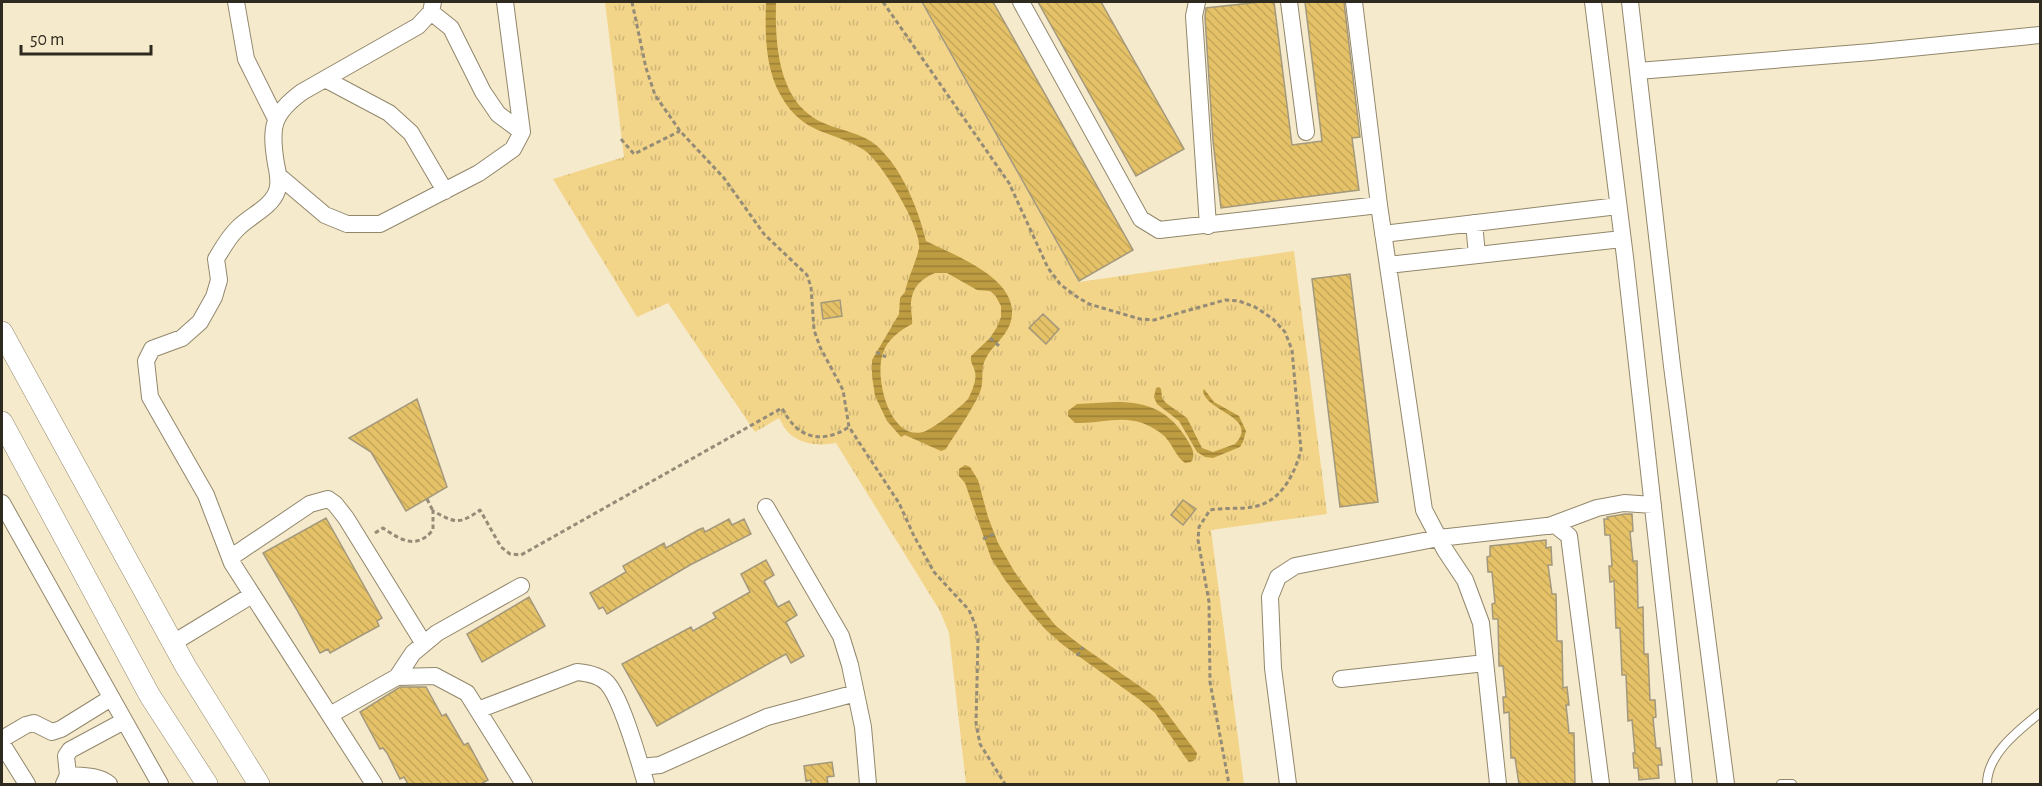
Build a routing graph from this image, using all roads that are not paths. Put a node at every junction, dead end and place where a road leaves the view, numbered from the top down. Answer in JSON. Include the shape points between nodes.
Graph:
{"nodes":[{"id":1,"x":236,"y":2,"type":"edge"},
{"id":2,"x":505,"y":2,"type":"edge"},
{"id":3,"x":1021,"y":2,"type":"edge"},
{"id":4,"x":1197,"y":2,"type":"edge"},
{"id":5,"x":1289,"y":2,"type":"edge"},
{"id":6,"x":1354,"y":2,"type":"edge"},
{"id":7,"x":1593,"y":2,"type":"edge"},
{"id":8,"x":1630,"y":2,"type":"edge"},
{"id":9,"x":432,"y":7,"type":"edge"},
{"id":10,"x":2040,"y":35,"type":"edge"},
{"id":11,"x":1638,"y":71,"type":"junction"},
{"id":12,"x":325,"y":79,"type":"junction"},
{"id":13,"x":276,"y":119,"type":"junction"},
{"id":14,"x":522,"y":132,"type":"junction"},
{"id":15,"x":1306,"y":132,"type":"dead end"},
{"id":16,"x":279,"y":176,"type":"junction"},
{"id":17,"x":445,"y":191,"type":"junction"},
{"id":18,"x":1379,"y":205,"type":"junction"},
{"id":19,"x":1618,"y":206,"type":"junction"},
{"id":20,"x":1474,"y":223,"type":"junction"},
{"id":21,"x":1208,"y":225,"type":"junction"},
{"id":22,"x":1383,"y":234,"type":"junction"},
{"id":23,"x":1622,"y":239,"type":"junction"},
{"id":24,"x":1477,"y":255,"type":"junction"},
{"id":25,"x":1388,"y":266,"type":"junction"},
{"id":26,"x":2,"y":332,"type":"edge"},
{"id":27,"x":2,"y":422,"type":"edge"},
{"id":28,"x":2,"y":503,"type":"edge"},
{"id":29,"x":1653,"y":505,"type":"junction"},
{"id":30,"x":766,"y":507,"type":"dead end"},
{"id":31,"x":1549,"y":526,"type":"junction"},
{"id":32,"x":1439,"y":538,"type":"junction"},
{"id":33,"x":230,"y":558,"type":"junction"},
{"id":34,"x":521,"y":586,"type":"dead end"},
{"id":35,"x":252,"y":595,"type":"junction"},
{"id":36,"x":173,"y":643,"type":"junction"},
{"id":37,"x":424,"y":644,"type":"junction"},
{"id":38,"x":1485,"y":663,"type":"junction"},
{"id":39,"x":397,"y":677,"type":"junction"},
{"id":40,"x":1341,"y":679,"type":"dead end"},
{"id":41,"x":856,"y":693,"type":"junction"},
{"id":42,"x":111,"y":698,"type":"junction"},
{"id":43,"x":478,"y":710,"type":"junction"},
{"id":44,"x":2040,"y":712,"type":"edge"},
{"id":45,"x":330,"y":715,"type":"junction"},
{"id":46,"x":124,"y":720,"type":"junction"},
{"id":47,"x":2,"y":741,"type":"edge"},
{"id":48,"x":641,"y":767,"type":"junction"},
{"id":49,"x":66,"y":780,"type":"edge"},
{"id":50,"x":27,"y":784,"type":"edge"},
{"id":51,"x":110,"y":784,"type":"edge"},
{"id":52,"x":160,"y":784,"type":"edge"},
{"id":53,"x":207,"y":784,"type":"edge"},
{"id":54,"x":259,"y":784,"type":"edge"},
{"id":55,"x":374,"y":784,"type":"edge"},
{"id":56,"x":524,"y":784,"type":"edge"},
{"id":57,"x":646,"y":784,"type":"edge"},
{"id":58,"x":868,"y":784,"type":"edge"},
{"id":59,"x":1288,"y":784,"type":"edge"},
{"id":60,"x":1497,"y":784,"type":"edge"},
{"id":61,"x":1601,"y":784,"type":"edge"},
{"id":62,"x":1684,"y":784,"type":"edge"},
{"id":63,"x":1726,"y":784,"type":"edge"},
{"id":64,"x":1781,"y":784,"type":"edge"},
{"id":65,"x":1792,"y":784,"type":"edge"},
{"id":66,"x":1987,"y":784,"type":"edge"}],
"edges":[{"from":1,"to":13,"type":"street","via":[[246,59]]},
{"from":2,"to":14,"type":"street"},
{"from":3,"to":21,"type":"street","via":[[1141,219],[1159,230]]},
{"from":4,"to":21,"type":"street","via":[[1194,16]]},
{"from":5,"to":15,"type":"street"},
{"from":6,"to":18,"type":"street"},
{"from":7,"to":19,"type":"street"},
{"from":8,"to":11,"type":"street"},
{"from":9,"to":12,"type":"street","via":[[418,26]]},
{"from":9,"to":14,"type":"street","via":[[451,28],[498,114]]},
{"from":10,"to":11,"type":"street"},
{"from":11,"to":63,"type":"street"},
{"from":12,"to":13,"type":"street","via":[[285,105]]},
{"from":12,"to":17,"type":"street","via":[[389,112],[411,133]]},
{"from":13,"to":16,"type":"street","via":[[272,141]]},
{"from":14,"to":17,"type":"street","via":[[513,149]]},
{"from":16,"to":17,"type":"street","via":[[325,215],[347,224],[380,224]]},
{"from":16,"to":33,"type":"street","via":[[271,202],[236,230],[216,259],[219,279],[200,322],[182,338],[152,349],[147,361],[150,397],[206,495]]},
{"from":18,"to":21,"type":"street"},
{"from":18,"to":22,"type":"street"},
{"from":19,"to":20,"type":"street"},
{"from":19,"to":23,"type":"street"},
{"from":20,"to":22,"type":"street"},
{"from":20,"to":24,"type":"street"},
{"from":22,"to":25,"type":"street"},
{"from":23,"to":24,"type":"street"},
{"from":23,"to":29,"type":"street"},
{"from":24,"to":25,"type":"street"},
{"from":25,"to":32,"type":"street","via":[[1424,510]]},
{"from":26,"to":36,"type":"street"},
{"from":27,"to":53,"type":"street","via":[[150,696]]},
{"from":28,"to":42,"type":"street"},
{"from":29,"to":31,"type":"street","via":[[1624,503],[1597,508]]},
{"from":29,"to":62,"type":"street"},
{"from":30,"to":41,"type":"street","via":[[841,636]]},
{"from":31,"to":32,"type":"street"},
{"from":31,"to":61,"type":"street","via":[[1555,525],[1569,536]]},
{"from":32,"to":38,"type":"street","via":[[1465,580],[1481,624]]},
{"from":32,"to":59,"type":"street","via":[[1296,566],[1278,577],[1270,597],[1273,668]]},
{"from":33,"to":35,"type":"street"},
{"from":33,"to":37,"type":"street","via":[[310,504],[328,499],[346,518]]},
{"from":34,"to":37,"type":"street"},
{"from":35,"to":36,"type":"street"},
{"from":35,"to":45,"type":"street"},
{"from":36,"to":54,"type":"street"},
{"from":37,"to":39,"type":"street"},
{"from":38,"to":40,"type":"street"},
{"from":38,"to":60,"type":"street"},
{"from":39,"to":43,"type":"street","via":[[435,676],[467,693]]},
{"from":39,"to":45,"type":"street"},
{"from":41,"to":48,"type":"street","via":[[767,717],[660,765]]},
{"from":41,"to":58,"type":"street"},
{"from":42,"to":46,"type":"street"},
{"from":42,"to":47,"type":"street","via":[[61,729],[52,732],[34,723]]},
{"from":43,"to":48,"type":"street","via":[[577,672],[593,674],[607,682],[621,707]]},
{"from":43,"to":56,"type":"street"},
{"from":44,"to":66,"type":"lane","via":[[1991,763]]},
{"from":45,"to":55,"type":"street"},
{"from":46,"to":49,"type":"street","via":[[70,750],[66,756]]},
{"from":46,"to":52,"type":"street"},
{"from":47,"to":50,"type":"street"},
{"from":48,"to":57,"type":"street"},
{"from":49,"to":51,"type":"street","via":[[91,776]]},
{"from":64,"to":65,"type":"lane"}]}
